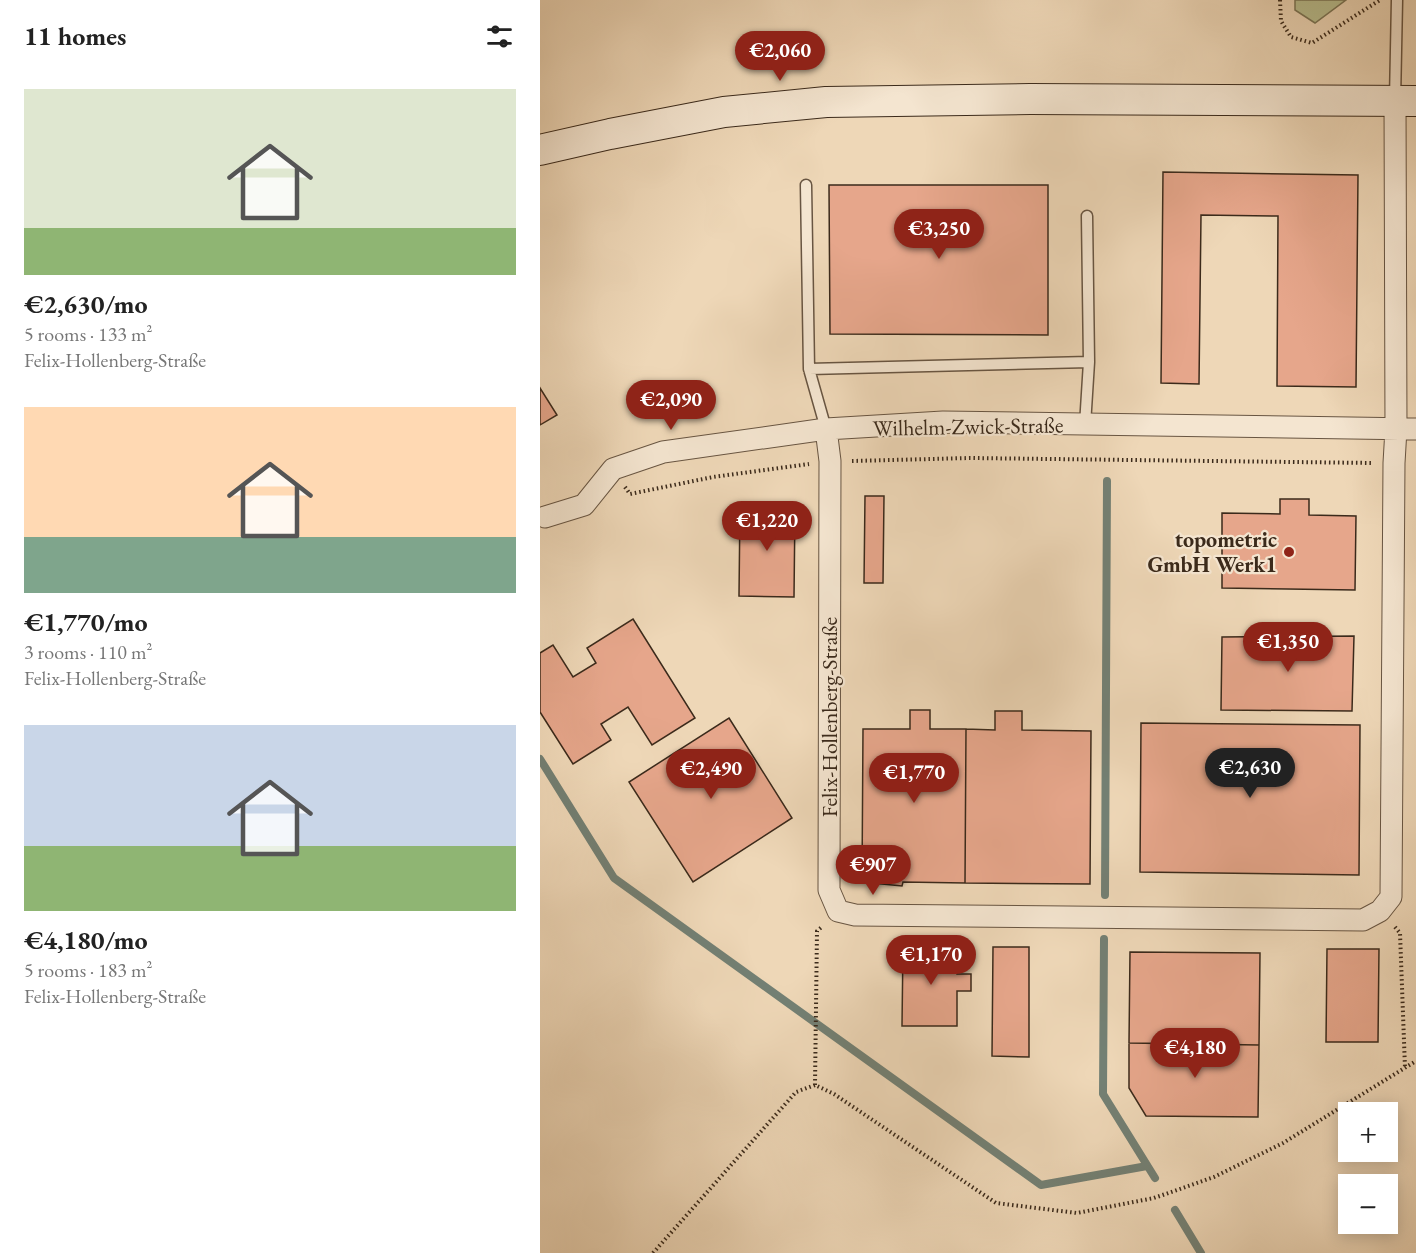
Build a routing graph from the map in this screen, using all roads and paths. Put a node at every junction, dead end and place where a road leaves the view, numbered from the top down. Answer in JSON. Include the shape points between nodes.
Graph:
{"nodes":[{"id":1,"x":1280,"y":0,"type":"edge"},
{"id":2,"x":1380,"y":0,"type":"edge"},
{"id":3,"x":1397,"y":0,"type":"edge"},
{"id":4,"x":1406,"y":101,"type":"edge"},
{"id":5,"x":540,"y":150,"type":"edge"},
{"id":6,"x":806,"y":185,"type":"dead end"},
{"id":7,"x":1087,"y":216,"type":"dead end"},
{"id":8,"x":1089,"y":362,"type":"junction"},
{"id":9,"x":808,"y":369,"type":"junction"},
{"id":10,"x":1086,"y":425,"type":"junction"},
{"id":11,"x":826,"y":429,"type":"junction"},
{"id":12,"x":1406,"y":429,"type":"edge"},
{"id":13,"x":831,"y":461,"type":"junction"},
{"id":14,"x":1394,"y":463,"type":"junction"},
{"id":15,"x":614,"y":469,"type":"junction"},
{"id":16,"x":544,"y":517,"type":"dead end"},
{"id":17,"x":838,"y":911,"type":"junction"},
{"id":18,"x":1372,"y":916,"type":"junction"},
{"id":19,"x":1416,"y":1061,"type":"edge"},
{"id":20,"x":1405,"y":1068,"type":"junction"},
{"id":21,"x":815,"y":1085,"type":"junction"},
{"id":22,"x":653,"y":1253,"type":"edge"}],
"edges":[{"from":1,"to":2,"type":"path","via":[[1281,21],[1291,37],[1312,43]]},
{"from":3,"to":4,"type":"lane"},
{"from":4,"to":5,"type":"main road","via":[[826,102],[724,112]]},
{"from":4,"to":12,"type":"street"},
{"from":6,"to":9,"type":"lane"},
{"from":7,"to":8,"type":"lane"},
{"from":8,"to":9,"type":"lane"},
{"from":8,"to":10,"type":"lane"},
{"from":9,"to":11,"type":"lane"},
{"from":10,"to":11,"type":"street","name":"Wilhelm-Zwick-Straße","via":[[943,422]]},
{"from":10,"to":12,"type":"street","name":"Wilhelm-Zwick-Straße"},
{"from":11,"to":13,"type":"street","name":"Felix-Hollenberg-Straße"},
{"from":11,"to":15,"type":"street","name":"Wilhelm-Zwick-Straße","via":[[663,452]]},
{"from":12,"to":14,"type":"street"},
{"from":13,"to":14,"type":"path"},
{"from":13,"to":15,"type":"path","via":[[713,477],[630,494]]},
{"from":13,"to":17,"type":"street","name":"Felix-Hollenberg-Straße","via":[[829,890]]},
{"from":14,"to":18,"type":"street","via":[[1391,897]]},
{"from":15,"to":16,"type":"street","via":[[584,505]]},
{"from":17,"to":18,"type":"street","via":[[855,915]]},
{"from":17,"to":21,"type":"path","via":[[817,931]]},
{"from":18,"to":20,"type":"path","via":[[1400,933]]},
{"from":19,"to":20,"type":"path"},
{"from":20,"to":21,"type":"path","via":[[1283,1143],[1214,1177],[1154,1198],[1077,1213],[996,1203]]},
{"from":21,"to":22,"type":"path","via":[[796,1092]]}]}
